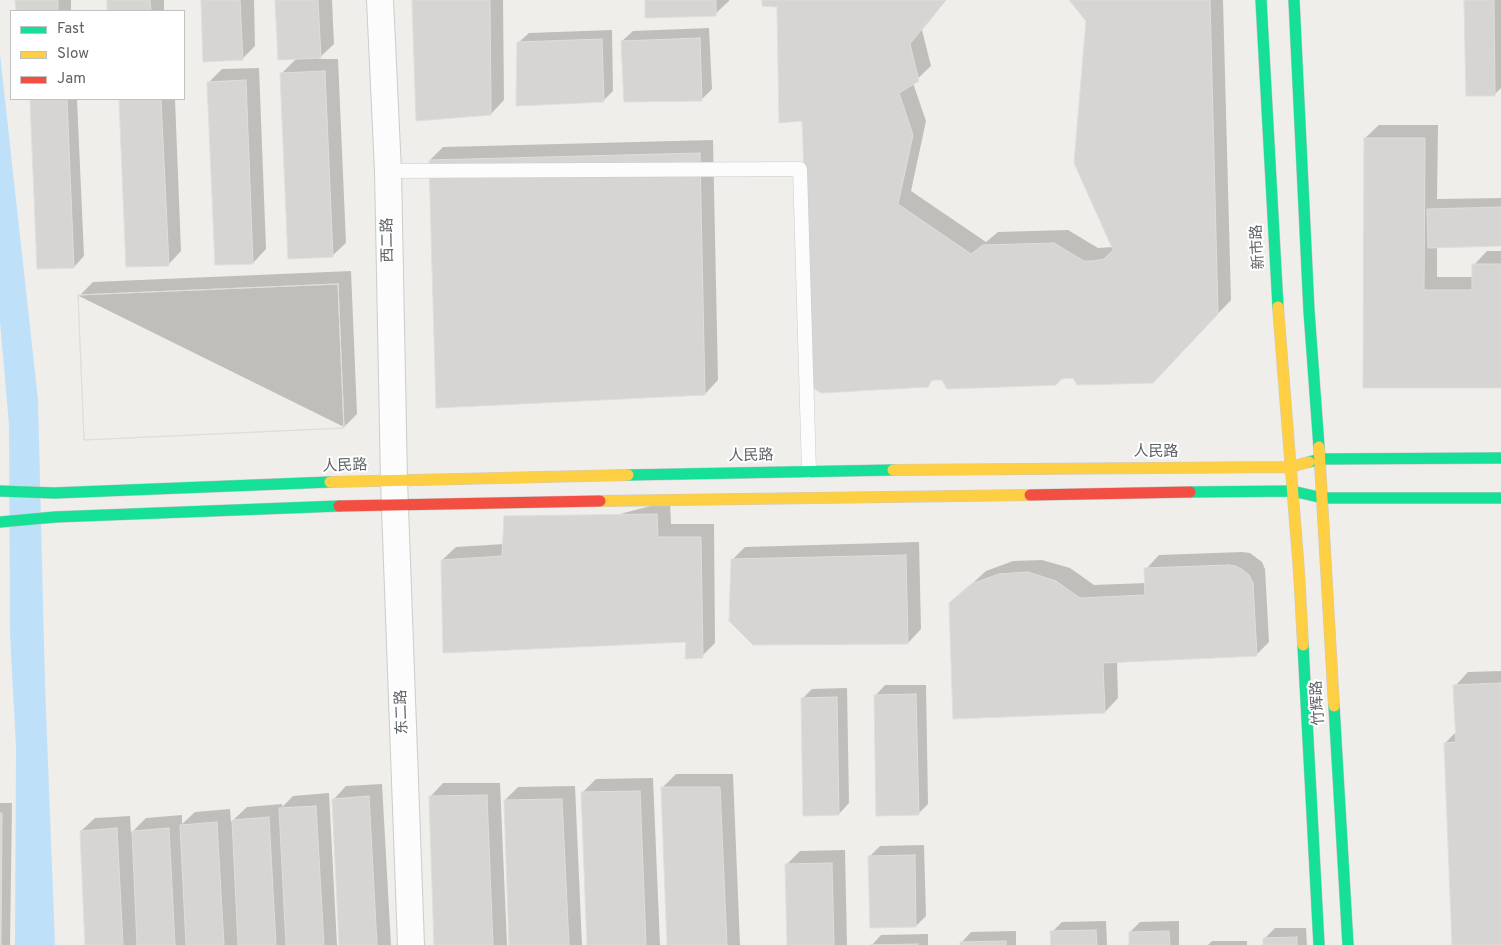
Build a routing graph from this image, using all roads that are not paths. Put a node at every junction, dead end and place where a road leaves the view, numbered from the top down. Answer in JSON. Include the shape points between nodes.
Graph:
{"nodes":[{"id":1,"x":380,"y":0,"type":"edge"},
{"id":2,"x":1261,"y":0,"type":"edge"},
{"id":3,"x":1294,"y":0,"type":"edge"},
{"id":4,"x":388,"y":171,"type":"junction"},
{"id":5,"x":1501,"y":458,"type":"edge"},
{"id":6,"x":1320,"y":459,"type":"junction"},
{"id":7,"x":1290,"y":467,"type":"junction"},
{"id":8,"x":809,"y":471,"type":"junction"},
{"id":9,"x":0,"y":491,"type":"edge"},
{"id":10,"x":395,"y":492,"type":"junction"},
{"id":11,"x":1292,"y":492,"type":"junction"},
{"id":12,"x":1323,"y":498,"type":"junction"},
{"id":13,"x":1501,"y":498,"type":"edge"},
{"id":14,"x":0,"y":522,"type":"edge"},
{"id":15,"x":411,"y":945,"type":"edge"},
{"id":16,"x":1318,"y":945,"type":"edge"},
{"id":17,"x":1348,"y":945,"type":"edge"}],
"edges":[{"from":1,"to":4,"type":"street","name":"西二路"},
{"from":2,"to":7,"type":"main road","name":"新市路"},
{"from":3,"to":6,"type":"main road","via":[[1309,310]]},
{"from":4,"to":8,"type":"lane","via":[[800,169]]},
{"from":4,"to":10,"type":"street","name":"西二路"},
{"from":5,"to":6,"type":"main road","name":"人民路"},
{"from":6,"to":7,"type":"main road","name":"人民路"},
{"from":6,"to":12,"type":"main road","name":"竹辉路"},
{"from":7,"to":8,"type":"main road","name":"人民路"},
{"from":7,"to":11,"type":"main road","name":"新市路"},
{"from":8,"to":10,"type":"main road","name":"人民路"},
{"from":9,"to":10,"type":"main road","name":"人民路"},
{"from":10,"to":11,"type":"main road","name":"人民路"},
{"from":10,"to":14,"type":"main road","name":"人民路"},
{"from":10,"to":15,"type":"street","name":"东二路"},
{"from":11,"to":12,"type":"main road","name":"人民路"},
{"from":11,"to":16,"type":"main road","name":"竹辉路"},
{"from":12,"to":13,"type":"main road","name":"人民路"},
{"from":12,"to":17,"type":"main road","name":"竹辉路"}]}
